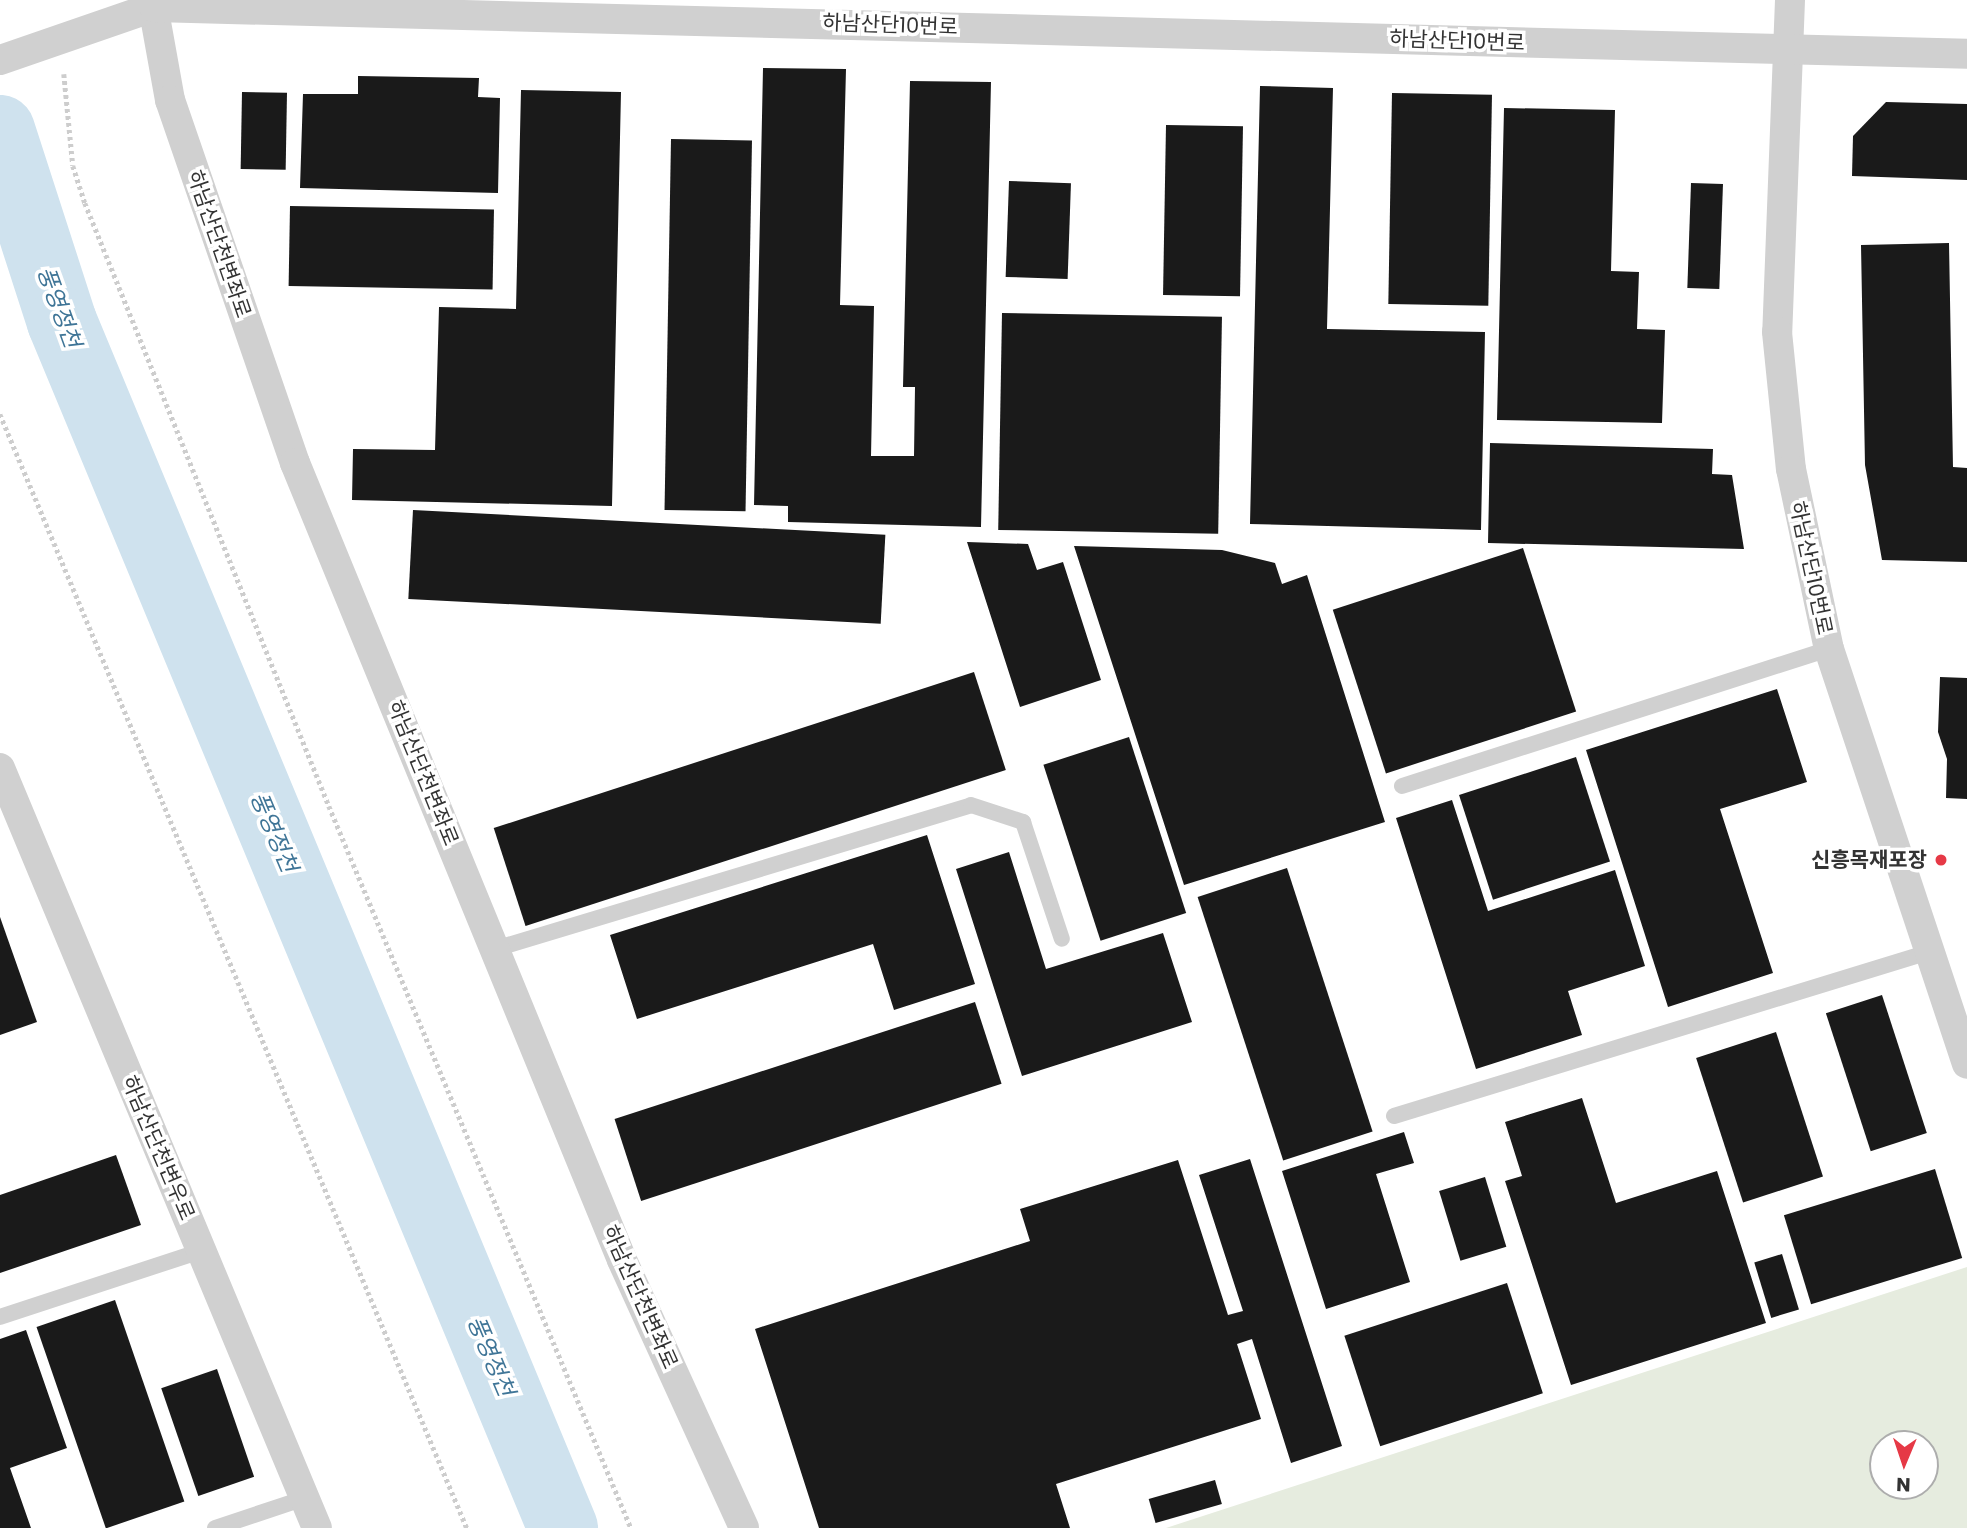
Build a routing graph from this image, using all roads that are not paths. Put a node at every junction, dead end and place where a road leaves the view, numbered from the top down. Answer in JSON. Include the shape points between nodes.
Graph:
{"nodes":[{"id":1,"x":1790,"y":0,"type":"edge"},
{"id":2,"x":153,"y":4,"type":"edge"},
{"id":3,"x":1788,"y":51,"type":"junction"},
{"id":4,"x":1967,"y":54,"type":"edge"},
{"id":5,"x":0,"y":60,"type":"edge"},
{"id":6,"x":1829,"y":649,"type":"junction"},
{"id":7,"x":0,"y":768,"type":"edge"},
{"id":8,"x":1402,"y":786,"type":"dead end"},
{"id":9,"x":1062,"y":939,"type":"dead end"},
{"id":10,"x":495,"y":949,"type":"junction"},
{"id":11,"x":1929,"y":952,"type":"junction"},
{"id":12,"x":1967,"y":1064,"type":"edge"},
{"id":13,"x":1394,"y":1116,"type":"dead end"},
{"id":14,"x":201,"y":1251,"type":"junction"},
{"id":15,"x":0,"y":1317,"type":"edge"},
{"id":16,"x":305,"y":1499,"type":"junction"},
{"id":17,"x":215,"y":1528,"type":"edge"},
{"id":18,"x":317,"y":1528,"type":"edge"},
{"id":19,"x":744,"y":1528,"type":"edge"}],
"edges":[{"from":1,"to":3,"type":"street"},
{"from":2,"to":3,"type":"street","name":"하남산단10번로"},
{"from":2,"to":5,"type":"street","name":"하남산단10번로"},
{"from":2,"to":10,"type":"street","name":"하남산단천변좌로","via":[[170,100],[295,463]]},
{"from":3,"to":4,"type":"street","name":"하남산단10번로"},
{"from":3,"to":6,"type":"street","name":"하남산단10번로","via":[[1777,332],[1791,469]]},
{"from":6,"to":8,"type":"lane"},
{"from":6,"to":11,"type":"street","name":"하남산단10번로"},
{"from":7,"to":14,"type":"street","name":"하남산단천변우로"},
{"from":9,"to":10,"type":"lane","via":[[1023,822],[971,805]]},
{"from":10,"to":19,"type":"street","name":"하남산단천변좌로","via":[[622,1260]]},
{"from":11,"to":12,"type":"street","name":"하남산단10번로"},
{"from":11,"to":13,"type":"lane"},
{"from":14,"to":15,"type":"lane"},
{"from":14,"to":16,"type":"street","name":"하남산단천변우로"},
{"from":16,"to":17,"type":"lane"},
{"from":16,"to":18,"type":"street","name":"하남산단천변우로"}]}
